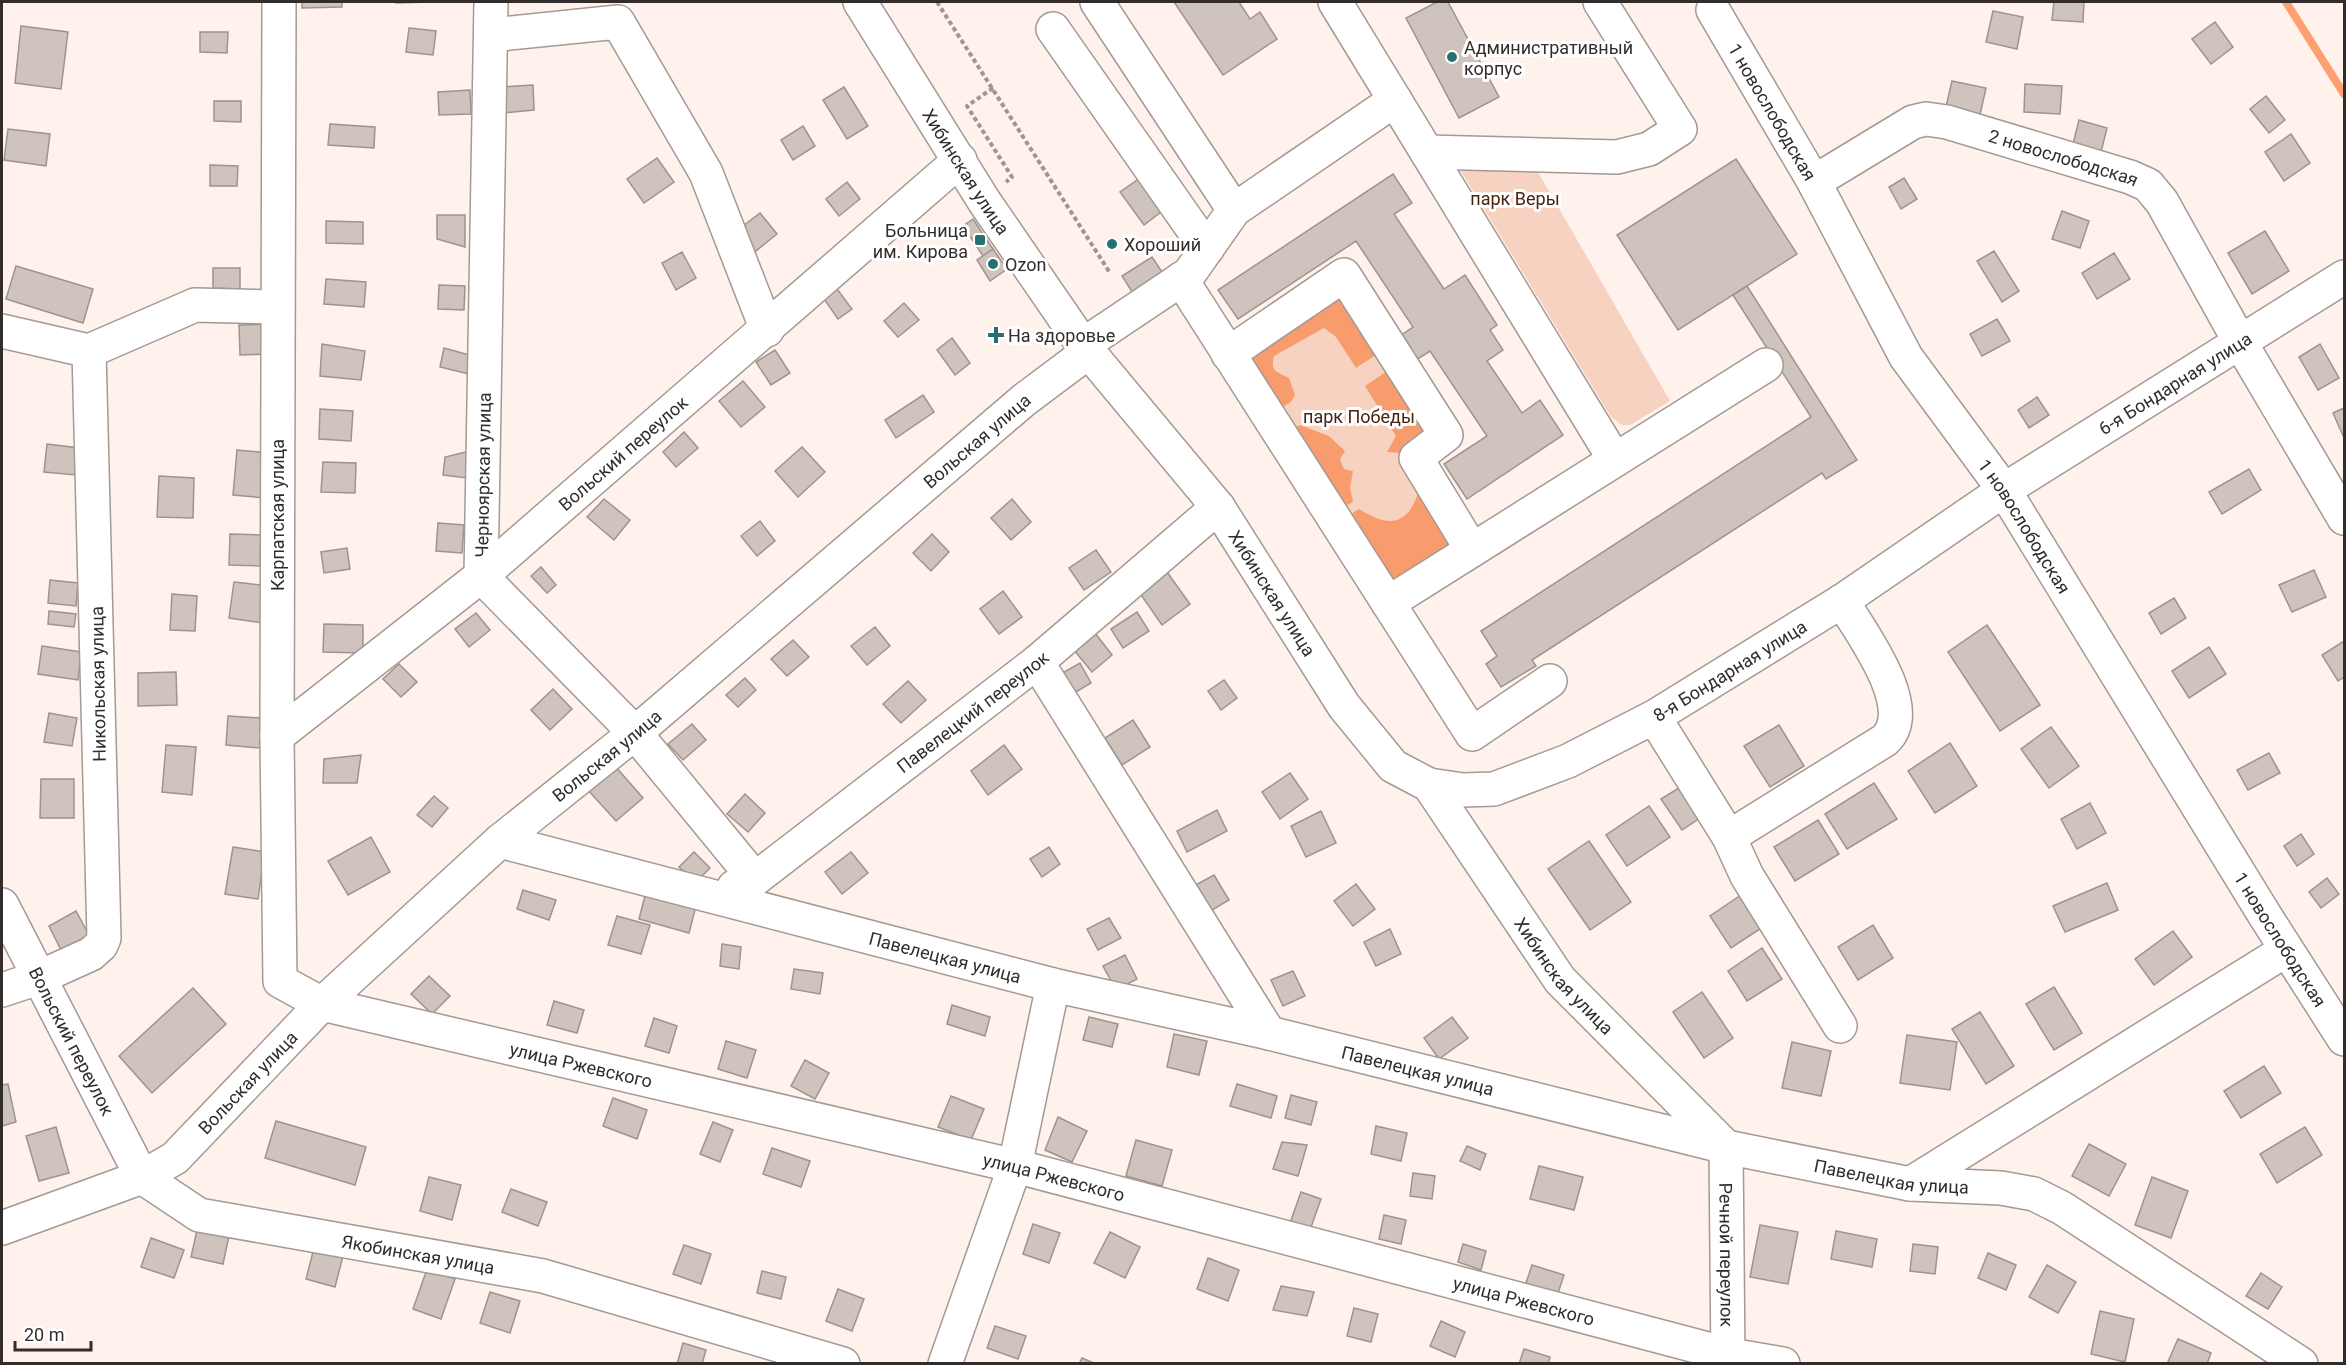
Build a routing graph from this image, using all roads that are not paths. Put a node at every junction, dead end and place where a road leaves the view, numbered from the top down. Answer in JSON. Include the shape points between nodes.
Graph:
{"nodes":[{"id":1,"x":279,"y":2,"type":"edge"},
{"id":2,"x":491,"y":2,"type":"edge"},
{"id":3,"x":860,"y":2,"type":"edge"},
{"id":4,"x":1097,"y":2,"type":"edge"},
{"id":5,"x":1335,"y":2,"type":"edge"},
{"id":6,"x":1600,"y":2,"type":"edge"},
{"id":7,"x":1713,"y":10,"type":"dead end"},
{"id":8,"x":1053,"y":29,"type":"dead end"},
{"id":9,"x":491,"y":35,"type":"junction"},
{"id":10,"x":1395,"y":100,"type":"junction"},
{"id":11,"x":1427,"y":152,"type":"junction"},
{"id":12,"x":960,"y":160,"type":"junction"},
{"id":13,"x":1814,"y":182,"type":"junction"},
{"id":14,"x":1234,"y":210,"type":"junction"},
{"id":15,"x":1207,"y":249,"type":"junction"},
{"id":16,"x":2344,"y":277,"type":"edge"},
{"id":17,"x":1181,"y":279,"type":"junction"},
{"id":18,"x":278,"y":306,"type":"junction"},
{"id":19,"x":767,"y":330,"type":"junction"},
{"id":20,"x":2,"y":331,"type":"edge"},
{"id":21,"x":2240,"y":342,"type":"junction"},
{"id":22,"x":1085,"y":349,"type":"junction"},
{"id":23,"x":89,"y":351,"type":"junction"},
{"id":24,"x":1228,"y":354,"type":"junction"},
{"id":25,"x":1766,"y":364,"type":"dead end"},
{"id":26,"x":1615,"y":460,"type":"junction"},
{"id":27,"x":2004,"y":490,"type":"junction"},
{"id":28,"x":1218,"y":507,"type":"junction"},
{"id":29,"x":2344,"y":518,"type":"edge"},
{"id":30,"x":1472,"y":550,"type":"junction"},
{"id":31,"x":481,"y":576,"type":"junction"},
{"id":32,"x":1842,"y":601,"type":"junction"},
{"id":33,"x":1388,"y":603,"type":"junction"},
{"id":34,"x":1037,"y":662,"type":"junction"},
{"id":35,"x":1550,"y":681,"type":"dead end"},
{"id":36,"x":1654,"y":717,"type":"junction"},
{"id":37,"x":635,"y":733,"type":"junction"},
{"id":38,"x":277,"y":736,"type":"junction"},
{"id":39,"x":1429,"y":785,"type":"junction"},
{"id":40,"x":1729,"y":837,"type":"junction"},
{"id":41,"x":500,"y":841,"type":"junction"},
{"id":42,"x":755,"y":879,"type":"junction"},
{"id":43,"x":712,"y":896,"type":"junction"},
{"id":44,"x":2,"y":905,"type":"edge"},
{"id":45,"x":2286,"y":950,"type":"junction"},
{"id":46,"x":38,"y":978,"type":"junction"},
{"id":47,"x":1053,"y":985,"type":"junction"},
{"id":48,"x":2,"y":990,"type":"edge"},
{"id":49,"x":322,"y":1004,"type":"junction"},
{"id":50,"x":1840,"y":1026,"type":"dead end"},
{"id":51,"x":1269,"y":1034,"type":"junction"},
{"id":52,"x":2344,"y":1039,"type":"edge"},
{"id":53,"x":1726,"y":1147,"type":"junction"},
{"id":54,"x":1015,"y":1166,"type":"junction"},
{"id":55,"x":142,"y":1177,"type":"junction"},
{"id":56,"x":1910,"y":1184,"type":"junction"},
{"id":57,"x":2,"y":1228,"type":"edge"},
{"id":58,"x":1729,"y":1359,"type":"edge"},
{"id":59,"x":843,"y":1364,"type":"edge"},
{"id":60,"x":945,"y":1364,"type":"edge"},
{"id":61,"x":1783,"y":1364,"type":"edge"},
{"id":62,"x":2301,"y":1364,"type":"edge"}],
"edges":[{"from":1,"to":18,"type":"street","name":"Карпатская улица"},
{"from":2,"to":9,"type":"street","name":"Черноярская улица"},
{"from":3,"to":12,"type":"street","name":"Хибинская улица"},
{"from":4,"to":14,"type":"street"},
{"from":5,"to":10,"type":"street"},
{"from":6,"to":11,"type":"street","via":[[1680,129],[1649,149],[1617,157]]},
{"from":7,"to":13,"type":"street","name":"1 новослободская"},
{"from":8,"to":15,"type":"street"},
{"from":9,"to":19,"type":"street","via":[[618,22],[706,173]]},
{"from":9,"to":31,"type":"street","name":"Черноярская улица"},
{"from":10,"to":11,"type":"street"},
{"from":10,"to":14,"type":"street"},
{"from":11,"to":26,"type":"street"},
{"from":12,"to":19,"type":"street","name":"Вольский переулок"},
{"from":12,"to":22,"type":"street","name":"Хибинская улица"},
{"from":13,"to":21,"type":"street","name":"2 новослободская","via":[[1902,128],[1926,119],[2130,177],[2148,185],[2162,202]]},
{"from":13,"to":27,"type":"street","name":"1 новослободская","via":[[1906,357]]},
{"from":14,"to":15,"type":"street","name":"Вольская улица"},
{"from":15,"to":17,"type":"street","name":"Вольская улица"},
{"from":16,"to":21,"type":"street","name":"6-я Бондарная улица"},
{"from":17,"to":22,"type":"street","name":"Вольская улица"},
{"from":17,"to":24,"type":"street"},
{"from":18,"to":23,"type":"street","via":[[195,305]]},
{"from":18,"to":38,"type":"street","name":"Карпатская улица"},
{"from":19,"to":31,"type":"street","name":"Вольский переулок"},
{"from":20,"to":23,"type":"street"},
{"from":21,"to":27,"type":"street","name":"6-я Бондарная улица"},
{"from":21,"to":29,"type":"street","name":"2 новослободская"},
{"from":22,"to":28,"type":"street","name":"Хибинская улица"},
{"from":22,"to":37,"type":"street","name":"Вольская улица"},
{"from":23,"to":46,"type":"street","name":"Никольская улица","via":[[104,938],[97,951]]},
{"from":24,"to":30,"type":"street","via":[[1344,275],[1446,435],[1416,458]]},
{"from":24,"to":33,"type":"street"},
{"from":25,"to":26,"type":"street"},
{"from":26,"to":30,"type":"street"},
{"from":27,"to":32,"type":"street","name":"8-я Бондарная улица"},
{"from":27,"to":45,"type":"street","name":"1 новослободская"},
{"from":28,"to":34,"type":"street","name":"Павелецкий переулок"},
{"from":28,"to":39,"type":"street","name":"Хибинская улица","via":[[1344,706],[1393,766]]},
{"from":30,"to":33,"type":"street"},
{"from":31,"to":37,"type":"street","name":"Черноярская улица"},
{"from":31,"to":38,"type":"street","name":"Вольский переулок"},
{"from":32,"to":36,"type":"street","name":"8-я Бондарная улица"},
{"from":32,"to":40,"type":"street","via":[[1891,686],[1892,734]]},
{"from":33,"to":35,"type":"street","via":[[1472,734]]},
{"from":34,"to":42,"type":"street","name":"Павелецкий переулок"},
{"from":34,"to":51,"type":"street"},
{"from":36,"to":39,"type":"street","name":"8-я Бондарная улица","via":[[1568,761],[1494,789]]},
{"from":36,"to":40,"type":"street"},
{"from":37,"to":41,"type":"street","name":"Вольская улица"},
{"from":37,"to":42,"type":"street","name":"Черноярская улица"},
{"from":38,"to":49,"type":"street","name":"Карпатская улица","via":[[280,981]]},
{"from":39,"to":53,"type":"street","name":"Хибинская улица","via":[[1560,980]]},
{"from":40,"to":50,"type":"street","via":[[1747,876]]},
{"from":41,"to":43,"type":"street","name":"Павелецкая улица"},
{"from":41,"to":49,"type":"street","name":"Вольская улица"},
{"from":42,"to":43,"type":"street","name":"Павелецкий переулок"},
{"from":43,"to":47,"type":"street","name":"Павелецкая улица"},
{"from":44,"to":46,"type":"street","name":"Вольский переулок"},
{"from":45,"to":52,"type":"street","name":"1 новослободская"},
{"from":45,"to":56,"type":"street"},
{"from":46,"to":48,"type":"street","name":"Никольская улица"},
{"from":46,"to":55,"type":"street","name":"Вольский переулок"},
{"from":47,"to":51,"type":"street","name":"Павелецкая улица"},
{"from":47,"to":54,"type":"street"},
{"from":49,"to":54,"type":"street","name":"улица Ржевского"},
{"from":49,"to":55,"type":"street","name":"Вольская улица","via":[[175,1158]]},
{"from":51,"to":53,"type":"street","name":"Павелецкая улица"},
{"from":53,"to":56,"type":"street","name":"Павелецкая улица"},
{"from":53,"to":58,"type":"street","name":"Речной переулок"},
{"from":54,"to":58,"type":"street","name":"улица Ржевского"},
{"from":54,"to":60,"type":"street"},
{"from":55,"to":57,"type":"street"},
{"from":55,"to":59,"type":"street","name":"Якобинская улица","via":[[199,1215],[543,1276]]},
{"from":56,"to":62,"type":"street","name":"Павелецкая улица","via":[[2001,1188],[2034,1194],[2062,1208]]},
{"from":58,"to":61,"type":"street","name":"улица Ржевского"}]}
